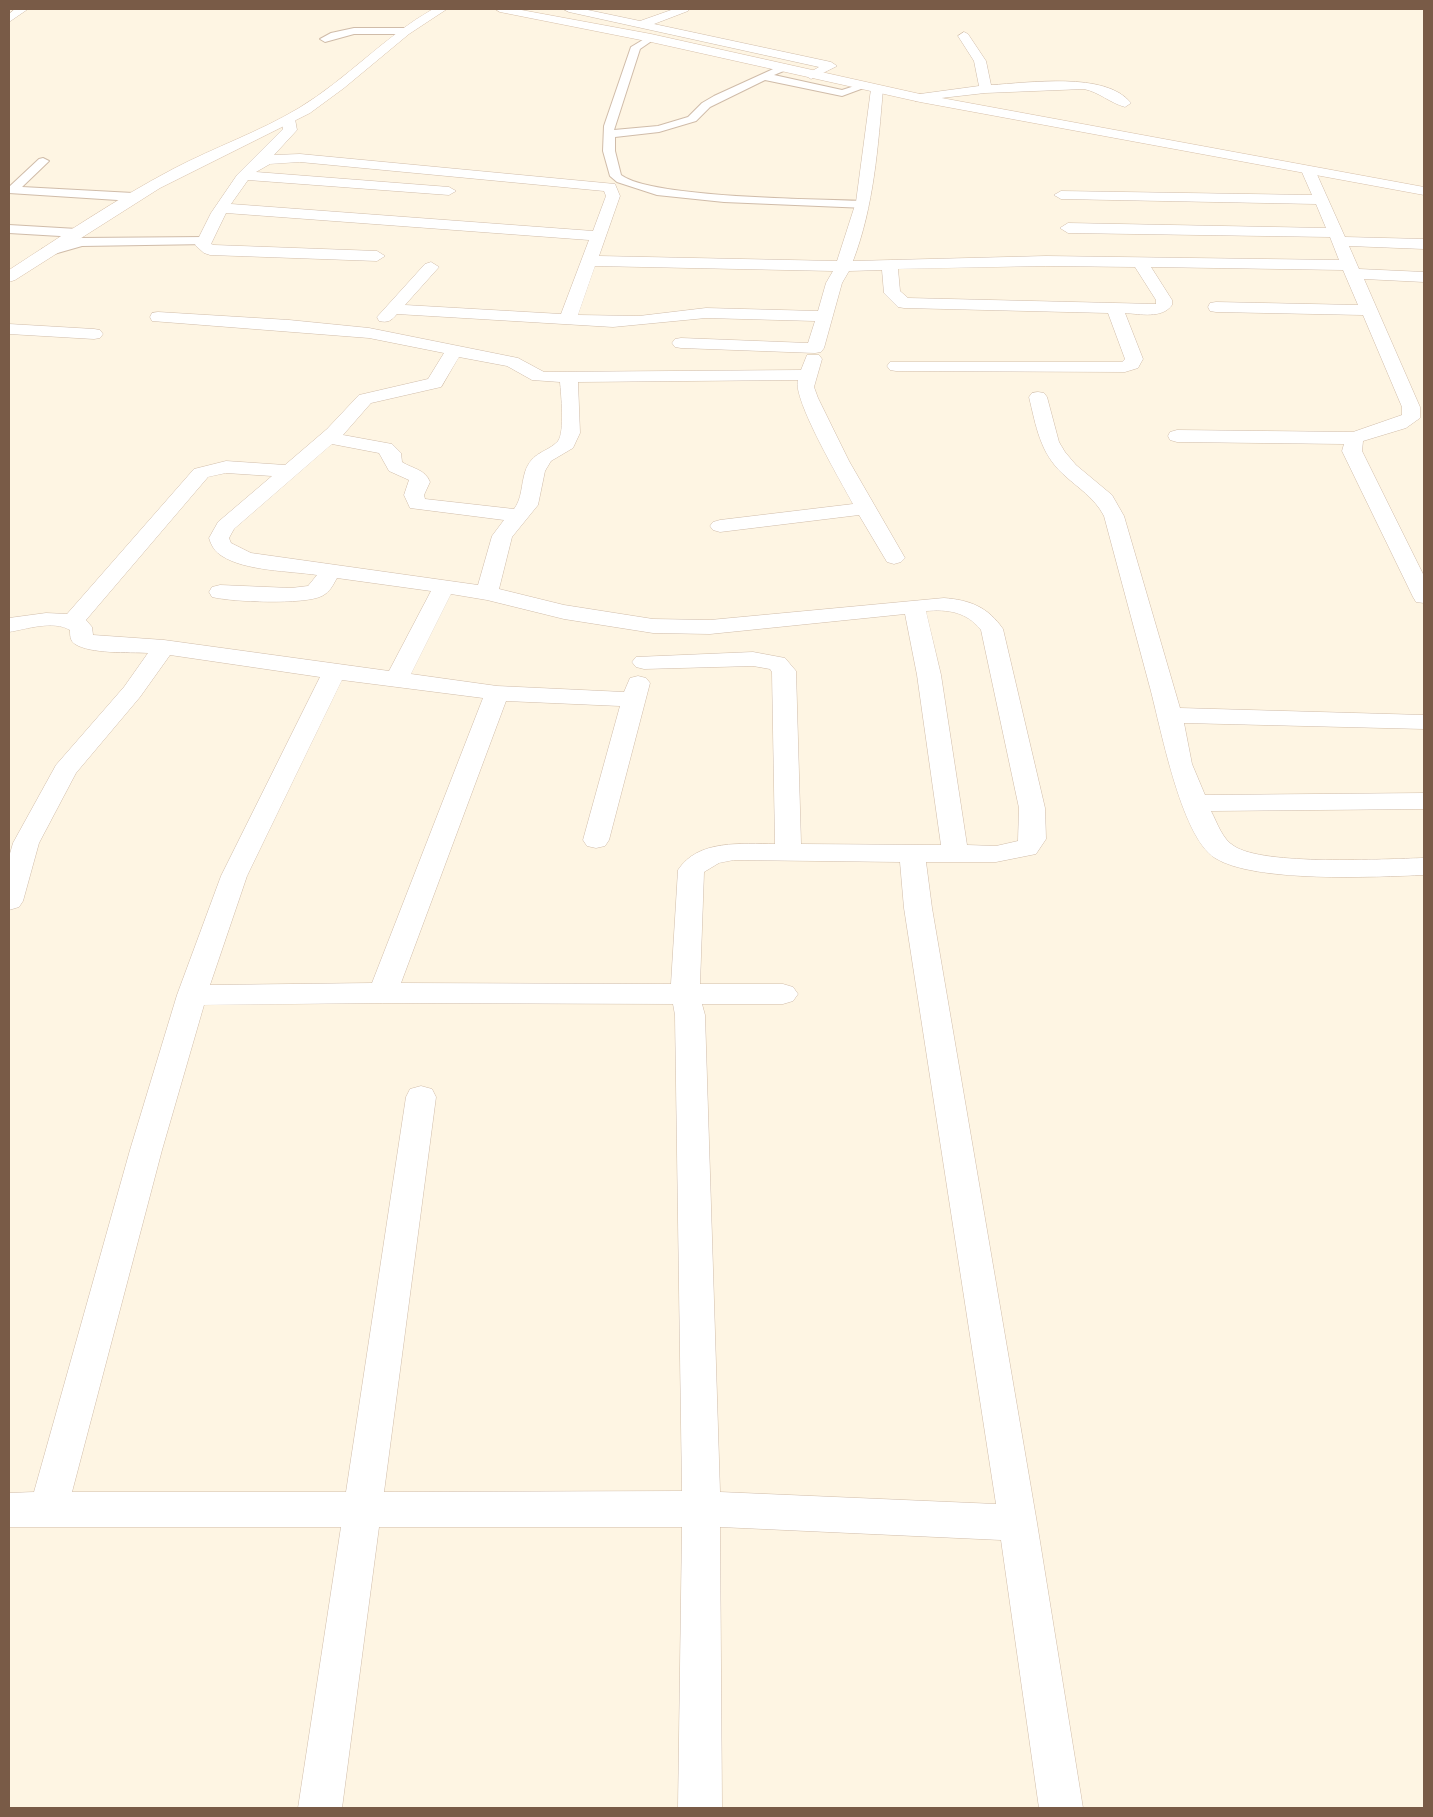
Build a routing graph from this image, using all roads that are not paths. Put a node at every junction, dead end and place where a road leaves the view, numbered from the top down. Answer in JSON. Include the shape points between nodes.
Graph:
{"nodes":[{"id":1,"x":22,"y":9,"type":"edge"},
{"id":2,"x":441,"y":9,"type":"edge"},
{"id":3,"x":500,"y":9,"type":"edge"},
{"id":4,"x":568,"y":9,"type":"edge"},
{"id":5,"x":684,"y":9,"type":"edge"},
{"id":6,"x":9,"y":19,"type":"edge"},
{"id":7,"x":641,"y":24,"type":"junction"},
{"id":8,"x":404,"y":31,"type":"junction"},
{"id":9,"x":622,"y":32,"type":"junction"},
{"id":10,"x":964,"y":36,"type":"dead end"},
{"id":11,"x":651,"y":38,"type":"junction"},
{"id":12,"x":325,"y":39,"type":"dead end"},
{"id":13,"x":782,"y":68,"type":"junction"},
{"id":14,"x":767,"y":77,"type":"junction"},
{"id":15,"x":809,"y":81,"type":"junction"},
{"id":16,"x":870,"y":88,"type":"junction"},
{"id":17,"x":985,"y":89,"type":"junction"},
{"id":18,"x":920,"y":98,"type":"junction"},
{"id":19,"x":1125,"y":103,"type":"dead end"},
{"id":20,"x":288,"y":119,"type":"junction"},
{"id":21,"x":609,"y":134,"type":"junction"},
{"id":22,"x":43,"y":161,"type":"dead end"},
{"id":23,"x":258,"y":163,"type":"junction"},
{"id":24,"x":374,"y":165,"type":"junction"},
{"id":25,"x":1308,"y":170,"type":"junction"},
{"id":26,"x":245,"y":175,"type":"junction"},
{"id":27,"x":488,"y":176,"type":"junction"},
{"id":28,"x":355,"y":184,"type":"junction"},
{"id":29,"x":477,"y":187,"type":"dead end"},
{"id":30,"x":10,"y":190,"type":"edge"},
{"id":31,"x":1424,"y":191,"type":"edge"},
{"id":32,"x":462,"y":192,"type":"dead end"},
{"id":33,"x":1061,"y":195,"type":"dead end"},
{"id":34,"x":133,"y":197,"type":"junction"},
{"id":35,"x":1321,"y":200,"type":"junction"},
{"id":36,"x":862,"y":205,"type":"junction"},
{"id":37,"x":222,"y":208,"type":"junction"},
{"id":38,"x":454,"y":211,"type":"dead end"},
{"id":39,"x":442,"y":224,"type":"junction"},
{"id":40,"x":1068,"y":228,"type":"dead end"},
{"id":41,"x":9,"y":230,"type":"edge"},
{"id":42,"x":77,"y":233,"type":"junction"},
{"id":43,"x":596,"y":236,"type":"junction"},
{"id":44,"x":1336,"y":237,"type":"junction"},
{"id":45,"x":205,"y":241,"type":"junction"},
{"id":46,"x":1424,"y":244,"type":"edge"},
{"id":47,"x":47,"y":252,"type":"junction"},
{"id":48,"x":377,"y":256,"type":"dead end"},
{"id":49,"x":588,"y":261,"type":"junction"},
{"id":50,"x":1140,"y":262,"type":"junction"},
{"id":51,"x":843,"y":266,"type":"junction"},
{"id":52,"x":890,"y":266,"type":"junction"},
{"id":53,"x":431,"y":267,"type":"dead end"},
{"id":54,"x":1350,"y":269,"type":"junction"},
{"id":55,"x":9,"y":276,"type":"edge"},
{"id":56,"x":1424,"y":277,"type":"edge"},
{"id":57,"x":1216,"y":307,"type":"dead end"},
{"id":58,"x":393,"y":309,"type":"junction"},
{"id":59,"x":1115,"y":309,"type":"junction"},
{"id":60,"x":1368,"y":310,"type":"junction"},
{"id":61,"x":826,"y":316,"type":"junction"},
{"id":62,"x":158,"y":318,"type":"dead end"},
{"id":63,"x":568,"y":319,"type":"junction"},
{"id":64,"x":9,"y":329,"type":"edge"},
{"id":65,"x":368,"y":333,"type":"junction"},
{"id":66,"x":94,"y":334,"type":"dead end"},
{"id":67,"x":681,"y":343,"type":"dead end"},
{"id":68,"x":816,"y":348,"type":"junction"},
{"id":69,"x":454,"y":351,"type":"junction"},
{"id":70,"x":896,"y":366,"type":"dead end"},
{"id":71,"x":808,"y":375,"type":"junction"},
{"id":72,"x":569,"y":376,"type":"junction"},
{"id":73,"x":1038,"y":397,"type":"dead end"},
{"id":74,"x":1418,"y":419,"type":"edge"},
{"id":75,"x":1178,"y":436,"type":"dead end"},
{"id":76,"x":328,"y":438,"type":"junction"},
{"id":77,"x":1354,"y":438,"type":"junction"},
{"id":78,"x":289,"y":471,"type":"junction"},
{"id":79,"x":866,"y":508,"type":"junction"},
{"id":80,"x":519,"y":516,"type":"junction"},
{"id":81,"x":720,"y":526,"type":"dead end"},
{"id":82,"x":894,"y":558,"type":"dead end"},
{"id":83,"x":330,"y":570,"type":"junction"},
{"id":84,"x":444,"y":587,"type":"junction"},
{"id":85,"x":220,"y":592,"type":"dead end"},
{"id":86,"x":487,"y":593,"type":"junction"},
{"id":87,"x":1424,"y":597,"type":"edge"},
{"id":88,"x":914,"y":606,"type":"junction"},
{"id":89,"x":73,"y":621,"type":"junction"},
{"id":90,"x":653,"y":626,"type":"junction"},
{"id":91,"x":12,"y":631,"type":"edge"},
{"id":92,"x":164,"y":647,"type":"junction"},
{"id":93,"x":644,"y":662,"type":"junction"},
{"id":94,"x":334,"y":672,"type":"junction"},
{"id":95,"x":397,"y":679,"type":"junction"},
{"id":96,"x":498,"y":693,"type":"junction"},
{"id":97,"x":634,"y":700,"type":"junction"},
{"id":98,"x":1170,"y":715,"type":"junction"},
{"id":99,"x":1424,"y":722,"type":"edge"},
{"id":100,"x":1424,"y":801,"type":"edge"},
{"id":101,"x":1195,"y":803,"type":"junction"},
{"id":102,"x":596,"y":840,"type":"dead end"},
{"id":103,"x":788,"y":852,"type":"junction"},
{"id":104,"x":912,"y":853,"type":"junction"},
{"id":105,"x":955,"y":854,"type":"junction"},
{"id":106,"x":1424,"y":867,"type":"edge"},
{"id":107,"x":9,"y":901,"type":"edge"},
{"id":108,"x":383,"y":993,"type":"junction"},
{"id":109,"x":685,"y":993,"type":"junction"},
{"id":110,"x":783,"y":994,"type":"dead end"},
{"id":111,"x":192,"y":995,"type":"junction"},
{"id":112,"x":421,"y":1097,"type":"dead end"},
{"id":113,"x":362,"y":1509,"type":"junction"},
{"id":114,"x":701,"y":1509,"type":"junction"},
{"id":115,"x":9,"y":1510,"type":"edge"},
{"id":116,"x":48,"y":1511,"type":"junction"},
{"id":117,"x":1018,"y":1523,"type":"junction"},
{"id":118,"x":320,"y":1808,"type":"edge"},
{"id":119,"x":700,"y":1808,"type":"edge"},
{"id":120,"x":1061,"y":1808,"type":"edge"}],
"edges":[{"from":1,"to":6,"type":"street"},
{"from":2,"to":8,"type":"street"},
{"from":3,"to":9,"type":"street"},
{"from":4,"to":7,"type":"street"},
{"from":5,"to":7,"type":"street"},
{"from":7,"to":9,"type":"street"},
{"from":7,"to":15,"type":"street","via":[[831,66]]},
{"from":8,"to":12,"type":"lane","via":[[351,31]]},
{"from":8,"to":20,"type":"street","via":[[328,96]]},
{"from":9,"to":11,"type":"street"},
{"from":10,"to":17,"type":"street","via":[[981,59]]},
{"from":11,"to":13,"type":"street"},
{"from":11,"to":21,"type":"lane","via":[[636,47]]},
{"from":13,"to":14,"type":"lane"},
{"from":13,"to":15,"type":"street"},
{"from":14,"to":15,"type":"lane"},
{"from":14,"to":21,"type":"lane","via":[[718,98],[684,122],[659,129]]},
{"from":15,"to":16,"type":"street","via":[[829,79]]},
{"from":15,"to":16,"type":"lane","via":[[842,93]]},
{"from":16,"to":18,"type":"street"},
{"from":16,"to":36,"type":"street"},
{"from":17,"to":18,"type":"street"},
{"from":17,"to":19,"type":"street","via":[[1084,85],[1101,89]]},
{"from":18,"to":25,"type":"street"},
{"from":20,"to":23,"type":"street","via":[[290,130]]},
{"from":20,"to":34,"type":"street"},
{"from":21,"to":36,"type":"lane","via":[[616,176],[630,184],[657,191],[724,198]]},
{"from":22,"to":30,"type":"lane"},
{"from":23,"to":24,"type":"street","via":[[293,158]]},
{"from":23,"to":26,"type":"street"},
{"from":24,"to":27,"type":"street"},
{"from":24,"to":28,"type":"street"},
{"from":25,"to":31,"type":"street"},
{"from":25,"to":35,"type":"street"},
{"from":26,"to":28,"type":"street"},
{"from":26,"to":37,"type":"street"},
{"from":27,"to":29,"type":"street"},
{"from":27,"to":43,"type":"street","via":[[610,187],[613,196],[605,203]]},
{"from":28,"to":32,"type":"street"},
{"from":30,"to":34,"type":"lane"},
{"from":33,"to":35,"type":"street"},
{"from":34,"to":42,"type":"street"},
{"from":35,"to":44,"type":"street"},
{"from":36,"to":51,"type":"street","via":[[851,250]]},
{"from":37,"to":39,"type":"street"},
{"from":37,"to":45,"type":"street"},
{"from":38,"to":39,"type":"street"},
{"from":39,"to":43,"type":"street"},
{"from":40,"to":44,"type":"street"},
{"from":41,"to":42,"type":"lane"},
{"from":42,"to":47,"type":"street"},
{"from":43,"to":49,"type":"street"},
{"from":44,"to":46,"type":"street"},
{"from":44,"to":54,"type":"street"},
{"from":45,"to":47,"type":"lane","via":[[81,242]]},
{"from":45,"to":48,"type":"street","via":[[205,248],[210,250]]},
{"from":47,"to":55,"type":"street"},
{"from":49,"to":51,"type":"street"},
{"from":49,"to":63,"type":"street"},
{"from":50,"to":52,"type":"street","via":[[1046,261]]},
{"from":50,"to":54,"type":"street"},
{"from":50,"to":59,"type":"street","via":[[1164,305],[1153,310]]},
{"from":51,"to":52,"type":"street"},
{"from":51,"to":61,"type":"street","via":[[834,283]]},
{"from":52,"to":59,"type":"street","via":[[892,293],[904,303]]},
{"from":53,"to":58,"type":"street"},
{"from":54,"to":56,"type":"street"},
{"from":54,"to":60,"type":"street"},
{"from":57,"to":60,"type":"street"},
{"from":58,"to":63,"type":"street"},
{"from":58,"to":65,"type":"street"},
{"from":59,"to":70,"type":"street","via":[[1134,359],[1125,367]]},
{"from":60,"to":74,"type":"street"},
{"from":61,"to":63,"type":"street","via":[[706,313],[629,321]]},
{"from":61,"to":68,"type":"street"},
{"from":62,"to":65,"type":"street"},
{"from":64,"to":66,"type":"street"},
{"from":65,"to":69,"type":"street"},
{"from":67,"to":68,"type":"street"},
{"from":68,"to":71,"type":"street"},
{"from":69,"to":72,"type":"street","via":[[512,362],[533,375]]},
{"from":69,"to":76,"type":"street","via":[[435,383],[365,399]]},
{"from":71,"to":72,"type":"street"},
{"from":71,"to":79,"type":"street","via":[[805,387],[809,398]]},
{"from":72,"to":80,"type":"street","via":[[571,433],[566,444],[544,457],[535,471],[528,505]]},
{"from":73,"to":98,"type":"street","via":[[1049,442],[1057,455],[1105,500],[1114,516]]},
{"from":74,"to":77,"type":"street"},
{"from":75,"to":77,"type":"street"},
{"from":76,"to":78,"type":"street"},
{"from":76,"to":80,"type":"street","via":[[385,448],[391,453],[390,461],[394,467],[418,477],[420,482],[414,495],[417,504]]},
{"from":77,"to":87,"type":"street","via":[[1352,451],[1357,464]]},
{"from":78,"to":83,"type":"street","via":[[225,526],[219,538],[221,546],[232,554],[249,559]]},
{"from":78,"to":89,"type":"street","via":[[226,467],[211,468],[201,473]]},
{"from":79,"to":81,"type":"street"},
{"from":79,"to":82,"type":"street"},
{"from":80,"to":86,"type":"street","via":[[502,536]]},
{"from":83,"to":84,"type":"street"},
{"from":83,"to":85,"type":"street","via":[[321,587],[304,594]]},
{"from":84,"to":86,"type":"street"},
{"from":84,"to":95,"type":"street"},
{"from":86,"to":90,"type":"street","via":[[564,612]]},
{"from":88,"to":90,"type":"street","via":[[710,627]]},
{"from":88,"to":105,"type":"street","via":[[929,674]]},
{"from":88,"to":105,"type":"street","via":[[958,604],[981,614],[992,628],[1032,808],[1033,839],[1028,848],[996,854]]},
{"from":89,"to":91,"type":"street","via":[[48,620]]},
{"from":89,"to":92,"type":"street","via":[[81,628],[82,639],[94,643]]},
{"from":90,"to":93,"type":"street"},
{"from":92,"to":94,"type":"street"},
{"from":92,"to":107,"type":"street","via":[[132,692],[65,770],[26,842]]},
{"from":93,"to":97,"type":"street"},
{"from":93,"to":103,"type":"street","via":[[760,659],[777,663],[784,671]]},
{"from":94,"to":95,"type":"street"},
{"from":94,"to":111,"type":"street","via":[[234,876]]},
{"from":95,"to":96,"type":"street"},
{"from":96,"to":97,"type":"street"},
{"from":96,"to":108,"type":"street","via":[[404,931]]},
{"from":97,"to":102,"type":"street"},
{"from":98,"to":99,"type":"street"},
{"from":98,"to":101,"type":"street","via":[[1180,764]]},
{"from":100,"to":101,"type":"street"},
{"from":101,"to":106,"type":"street","via":[[1215,842],[1240,860],[1278,865]]},
{"from":103,"to":104,"type":"street"},
{"from":103,"to":109,"type":"street","via":[[734,852],[711,856],[697,862],[691,870]]},
{"from":104,"to":105,"type":"street"},
{"from":104,"to":117,"type":"street","via":[[918,908]]},
{"from":108,"to":109,"type":"street"},
{"from":108,"to":111,"type":"street"},
{"from":109,"to":110,"type":"street"},
{"from":109,"to":114,"type":"street","via":[[690,1015]]},
{"from":111,"to":116,"type":"street","via":[[146,1150]]},
{"from":112,"to":113,"type":"street"},
{"from":113,"to":114,"type":"street"},
{"from":113,"to":116,"type":"street"},
{"from":113,"to":118,"type":"street"},
{"from":114,"to":117,"type":"street"},
{"from":114,"to":119,"type":"street"},
{"from":115,"to":116,"type":"street"},
{"from":117,"to":120,"type":"street"}]}
